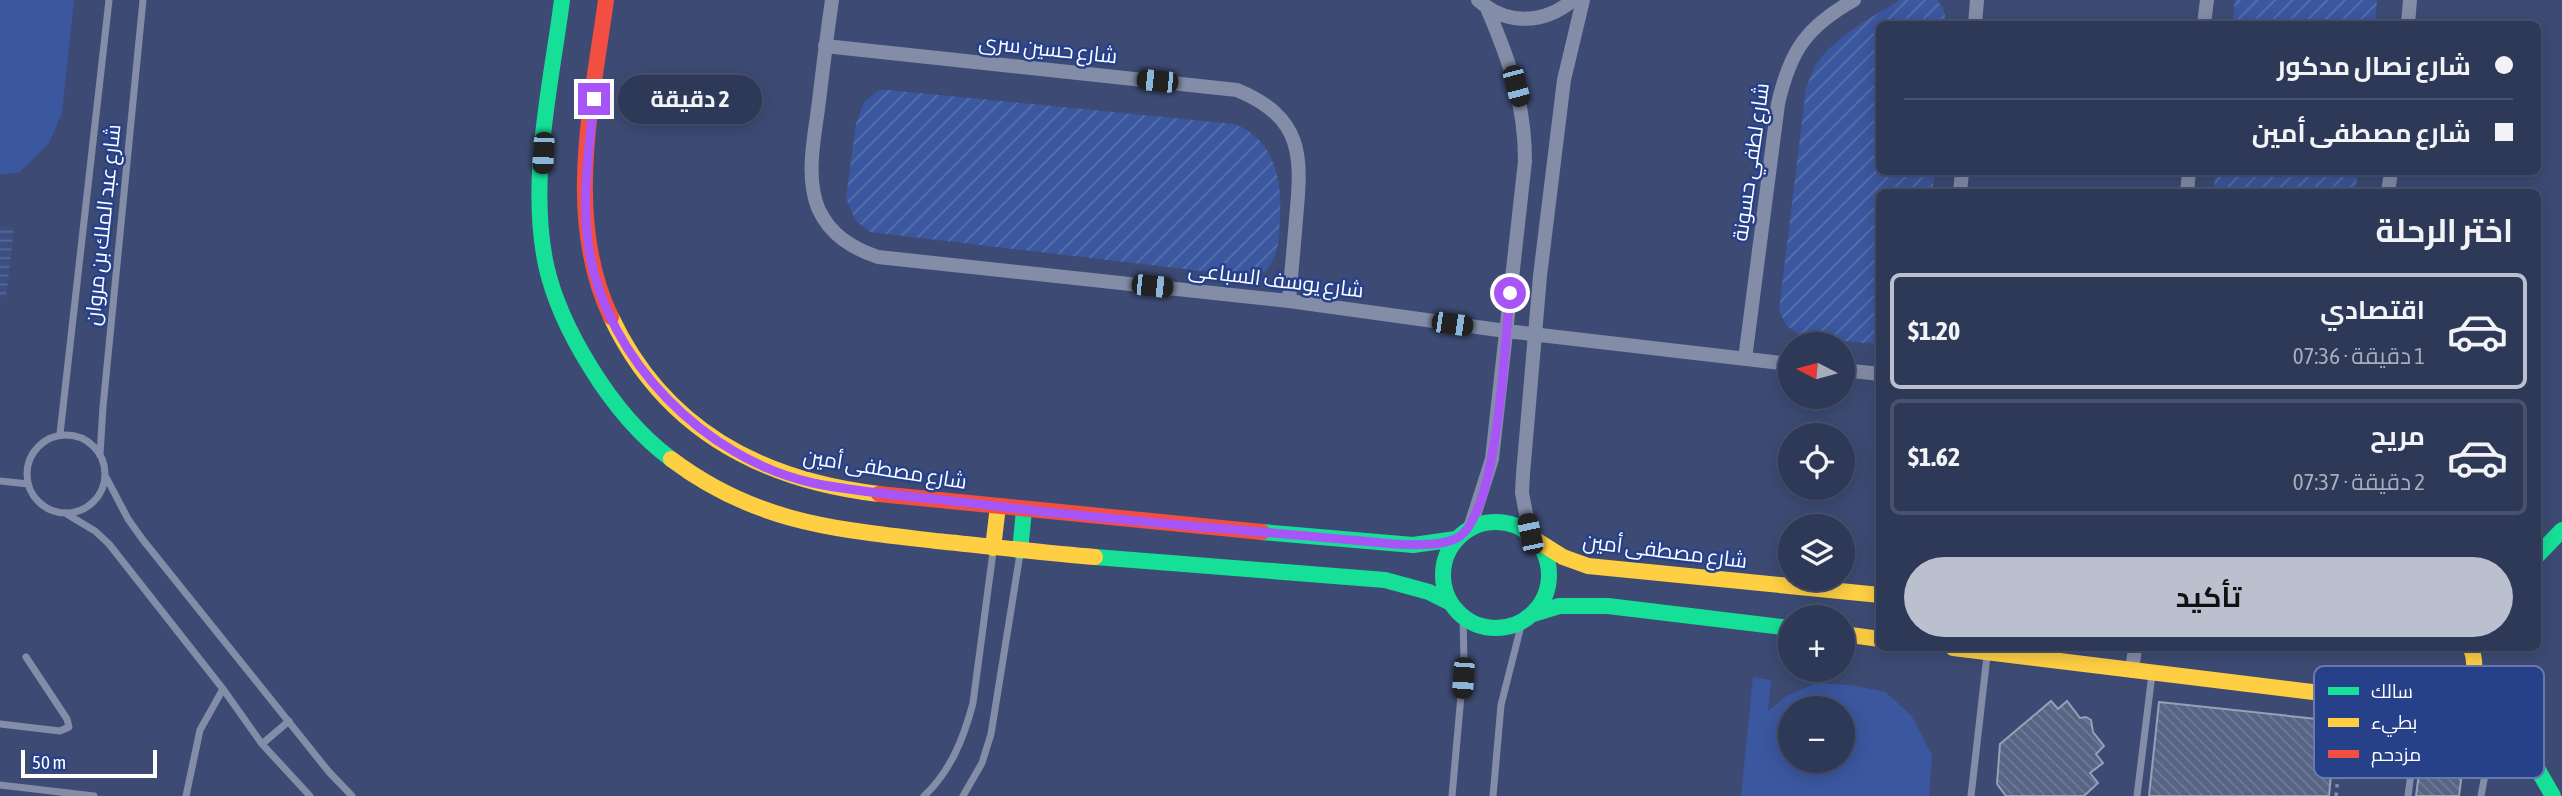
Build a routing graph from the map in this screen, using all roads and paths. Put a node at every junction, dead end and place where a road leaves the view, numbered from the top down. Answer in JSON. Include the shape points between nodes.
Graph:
{"nodes":[{"id":1,"x":109,"y":0,"type":"edge"},
{"id":2,"x":143,"y":0,"type":"edge"},
{"id":3,"x":562,"y":0,"type":"edge"},
{"id":4,"x":606,"y":0,"type":"edge"},
{"id":5,"x":832,"y":0,"type":"edge"},
{"id":6,"x":1573,"y":0,"type":"edge"},
{"id":7,"x":1583,"y":0,"type":"edge"},
{"id":8,"x":1854,"y":0,"type":"edge"},
{"id":9,"x":1977,"y":0,"type":"edge"},
{"id":10,"x":2207,"y":0,"type":"edge"},
{"id":11,"x":2410,"y":0,"type":"edge"},
{"id":12,"x":1482,"y":4,"type":"edge"},
{"id":13,"x":1975,"y":21,"type":"edge"},
{"id":14,"x":2204,"y":21,"type":"edge"},
{"id":15,"x":2408,"y":21,"type":"edge"},
{"id":16,"x":825,"y":46,"type":"junction"},
{"id":17,"x":1289,"y":301,"type":"junction"},
{"id":18,"x":1506,"y":331,"type":"junction"},
{"id":19,"x":1535,"y":334,"type":"junction"},
{"id":20,"x":1745,"y":359,"type":"junction"},
{"id":21,"x":1778,"y":363,"type":"edge"},
{"id":22,"x":1855,"y":371,"type":"edge"},
{"id":23,"x":1876,"y":374,"type":"edge"},
{"id":24,"x":60,"y":434,"type":"junction"},
{"id":25,"x":100,"y":454,"type":"junction"},
{"id":26,"x":106,"y":477,"type":"junction"},
{"id":27,"x":0,"y":481,"type":"edge"},
{"id":28,"x":29,"y":485,"type":"junction"},
{"id":29,"x":998,"y":506,"type":"junction"},
{"id":30,"x":1024,"y":510,"type":"junction"},
{"id":31,"x":65,"y":513,"type":"junction"},
{"id":32,"x":1470,"y":528,"type":"junction"},
{"id":33,"x":2562,"y":530,"type":"edge"},
{"id":34,"x":1533,"y":537,"type":"junction"},
{"id":35,"x":1456,"y":539,"type":"junction"},
{"id":36,"x":993,"y":548,"type":"junction"},
{"id":37,"x":1020,"y":551,"type":"junction"},
{"id":38,"x":2541,"y":552,"type":"edge"},
{"id":39,"x":1876,"y":595,"type":"edge"},
{"id":40,"x":1449,"y":602,"type":"junction"},
{"id":41,"x":1463,"y":618,"type":"junction"},
{"id":42,"x":1527,"y":618,"type":"junction"},
{"id":43,"x":1778,"y":627,"type":"edge"},
{"id":44,"x":1855,"y":636,"type":"edge"},
{"id":45,"x":1876,"y":638,"type":"edge"},
{"id":46,"x":1982,"y":651,"type":"edge"},
{"id":47,"x":2135,"y":651,"type":"edge"},
{"id":48,"x":1988,"y":652,"type":"junction"},
{"id":49,"x":26,"y":657,"type":"dead end"},
{"id":50,"x":2132,"y":671,"type":"junction"},
{"id":51,"x":2152,"y":673,"type":"junction"},
{"id":52,"x":223,"y":689,"type":"junction"},
{"id":53,"x":2314,"y":692,"type":"edge"},
{"id":54,"x":289,"y":721,"type":"junction"},
{"id":55,"x":0,"y":724,"type":"edge"},
{"id":56,"x":262,"y":744,"type":"junction"},
{"id":57,"x":2338,"y":778,"type":"edge"},
{"id":58,"x":2410,"y":778,"type":"edge"},
{"id":59,"x":2485,"y":778,"type":"edge"},
{"id":60,"x":2542,"y":778,"type":"edge"},
{"id":61,"x":0,"y":785,"type":"edge"},
{"id":62,"x":94,"y":796,"type":"edge"},
{"id":63,"x":186,"y":796,"type":"edge"},
{"id":64,"x":310,"y":796,"type":"edge"},
{"id":65,"x":352,"y":796,"type":"edge"},
{"id":66,"x":925,"y":796,"type":"edge"},
{"id":67,"x":962,"y":796,"type":"edge"},
{"id":68,"x":1452,"y":796,"type":"edge"},
{"id":69,"x":1493,"y":796,"type":"edge"},
{"id":70,"x":1971,"y":796,"type":"edge"},
{"id":71,"x":2137,"y":796,"type":"edge"},
{"id":72,"x":2336,"y":796,"type":"edge"},
{"id":73,"x":2408,"y":796,"type":"edge"},
{"id":74,"x":2481,"y":796,"type":"edge"},
{"id":75,"x":2553,"y":796,"type":"edge"}],
"edges":[{"from":1,"to":24,"type":"lane","name":"شارع عبد الملك بن مروان"},
{"from":2,"to":25,"type":"lane","name":"شارع عبد الملك بن مروان"},
{"from":3,"to":36,"type":"street","via":[[543,153],[545,260],[580,352],[608,397],[649,442],[691,476],[752,507],[800,522]]},
{"from":4,"to":29,"type":"street","name":"شارع مصطفى أمين","via":[[585,204],[589,248],[603,300],[644,370],[705,433],[771,470],[859,490]]},
{"from":5,"to":16,"type":"street","name":"شارع يوسف السباعى"},
{"from":6,"to":12,"type":"street","via":[[1544,17],[1524,20]]},
{"from":7,"to":19,"type":"street","via":[[1564,80]]},
{"from":8,"to":20,"type":"street","name":"شارع لطفي حسونة","via":[[1813,29],[1795,51],[1784,77]]},
{"from":9,"to":13,"type":"street"},
{"from":10,"to":14,"type":"street"},
{"from":11,"to":15,"type":"street"},
{"from":12,"to":18,"type":"street","via":[[1512,70],[1525,134]]},
{"from":16,"to":17,"type":"street","name":"شارع حسين سرى","via":[[1237,90],[1259,99],[1287,127],[1298,151],[1300,177]]},
{"from":16,"to":17,"type":"street","name":"شارع يوسف السباعى","via":[[812,184],[818,208],[834,233],[854,249],[878,257]]},
{"from":17,"to":18,"type":"street","name":"شارع يوسف السباعى"},
{"from":18,"to":19,"type":"street","name":"شارع يوسف السباعى"},
{"from":18,"to":32,"type":"street","via":[[1492,459]]},
{"from":19,"to":20,"type":"street","name":"شارع يوسف السباعى"},
{"from":19,"to":34,"type":"street","via":[[1522,493]]},
{"from":20,"to":21,"type":"street","name":"شارع يوسف السباعى"},
{"from":22,"to":23,"type":"street"},
{"from":24,"to":25,"type":"lane","via":[[83,438]]},
{"from":24,"to":28,"type":"lane","via":[[33,452],[28,463]]},
{"from":25,"to":26,"type":"lane","name":"شارع عبد الملك بن مروان"},
{"from":26,"to":31,"type":"lane","via":[[97,499]]},
{"from":26,"to":54,"type":"lane","name":"شارع عبد الملك بن مروان","via":[[128,519]]},
{"from":27,"to":28,"type":"lane"},
{"from":28,"to":31,"type":"lane","via":[[42,505]]},
{"from":29,"to":30,"type":"street","name":"شارع مصطفى أمين"},
{"from":29,"to":36,"type":"street"},
{"from":30,"to":35,"type":"street","name":"شارع مصطفى أمين","via":[[1394,544]]},
{"from":30,"to":37,"type":"street"},
{"from":31,"to":52,"type":"lane","via":[[109,544]]},
{"from":32,"to":34,"type":"street","via":[[1501,522]]},
{"from":32,"to":35,"type":"street"},
{"from":33,"to":38,"type":"street"},
{"from":34,"to":39,"type":"street","name":"شارع مصطفى أمين","via":[[1563,557],[1588,566]]},
{"from":34,"to":42,"type":"street","via":[[1546,557],[1549,577],[1544,597]]},
{"from":35,"to":40,"type":"street","via":[[1445,558],[1443,581]]},
{"from":36,"to":37,"type":"street"},
{"from":36,"to":66,"type":"lane","via":[[973,703],[946,771]]},
{"from":37,"to":40,"type":"street","via":[[1385,580]]},
{"from":37,"to":67,"type":"lane","via":[[991,734],[982,763]]},
{"from":40,"to":41,"type":"street"},
{"from":41,"to":42,"type":"street","via":[[1482,627],[1502,628]]},
{"from":41,"to":68,"type":"lane","via":[[1464,662]]},
{"from":42,"to":43,"type":"street","via":[[1559,606],[1608,606]]},
{"from":42,"to":69,"type":"lane","via":[[1501,705]]},
{"from":44,"to":45,"type":"street"},
{"from":46,"to":48,"type":"street"},
{"from":47,"to":50,"type":"street"},
{"from":48,"to":50,"type":"street"},
{"from":48,"to":70,"type":"lane"},
{"from":49,"to":55,"type":"lane","via":[[69,727],[60,731]]},
{"from":50,"to":51,"type":"street"},
{"from":51,"to":53,"type":"street"},
{"from":51,"to":71,"type":"lane"},
{"from":52,"to":56,"type":"lane"},
{"from":52,"to":63,"type":"lane","via":[[200,730]]},
{"from":54,"to":56,"type":"lane"},
{"from":54,"to":65,"type":"lane","name":"شارع عبد الملك بن مروان"},
{"from":56,"to":64,"type":"lane"},
{"from":57,"to":72,"type":"path"},
{"from":58,"to":73,"type":"lane"},
{"from":59,"to":74,"type":"lane"},
{"from":60,"to":75,"type":"street"},
{"from":61,"to":62,"type":"lane"}]}
